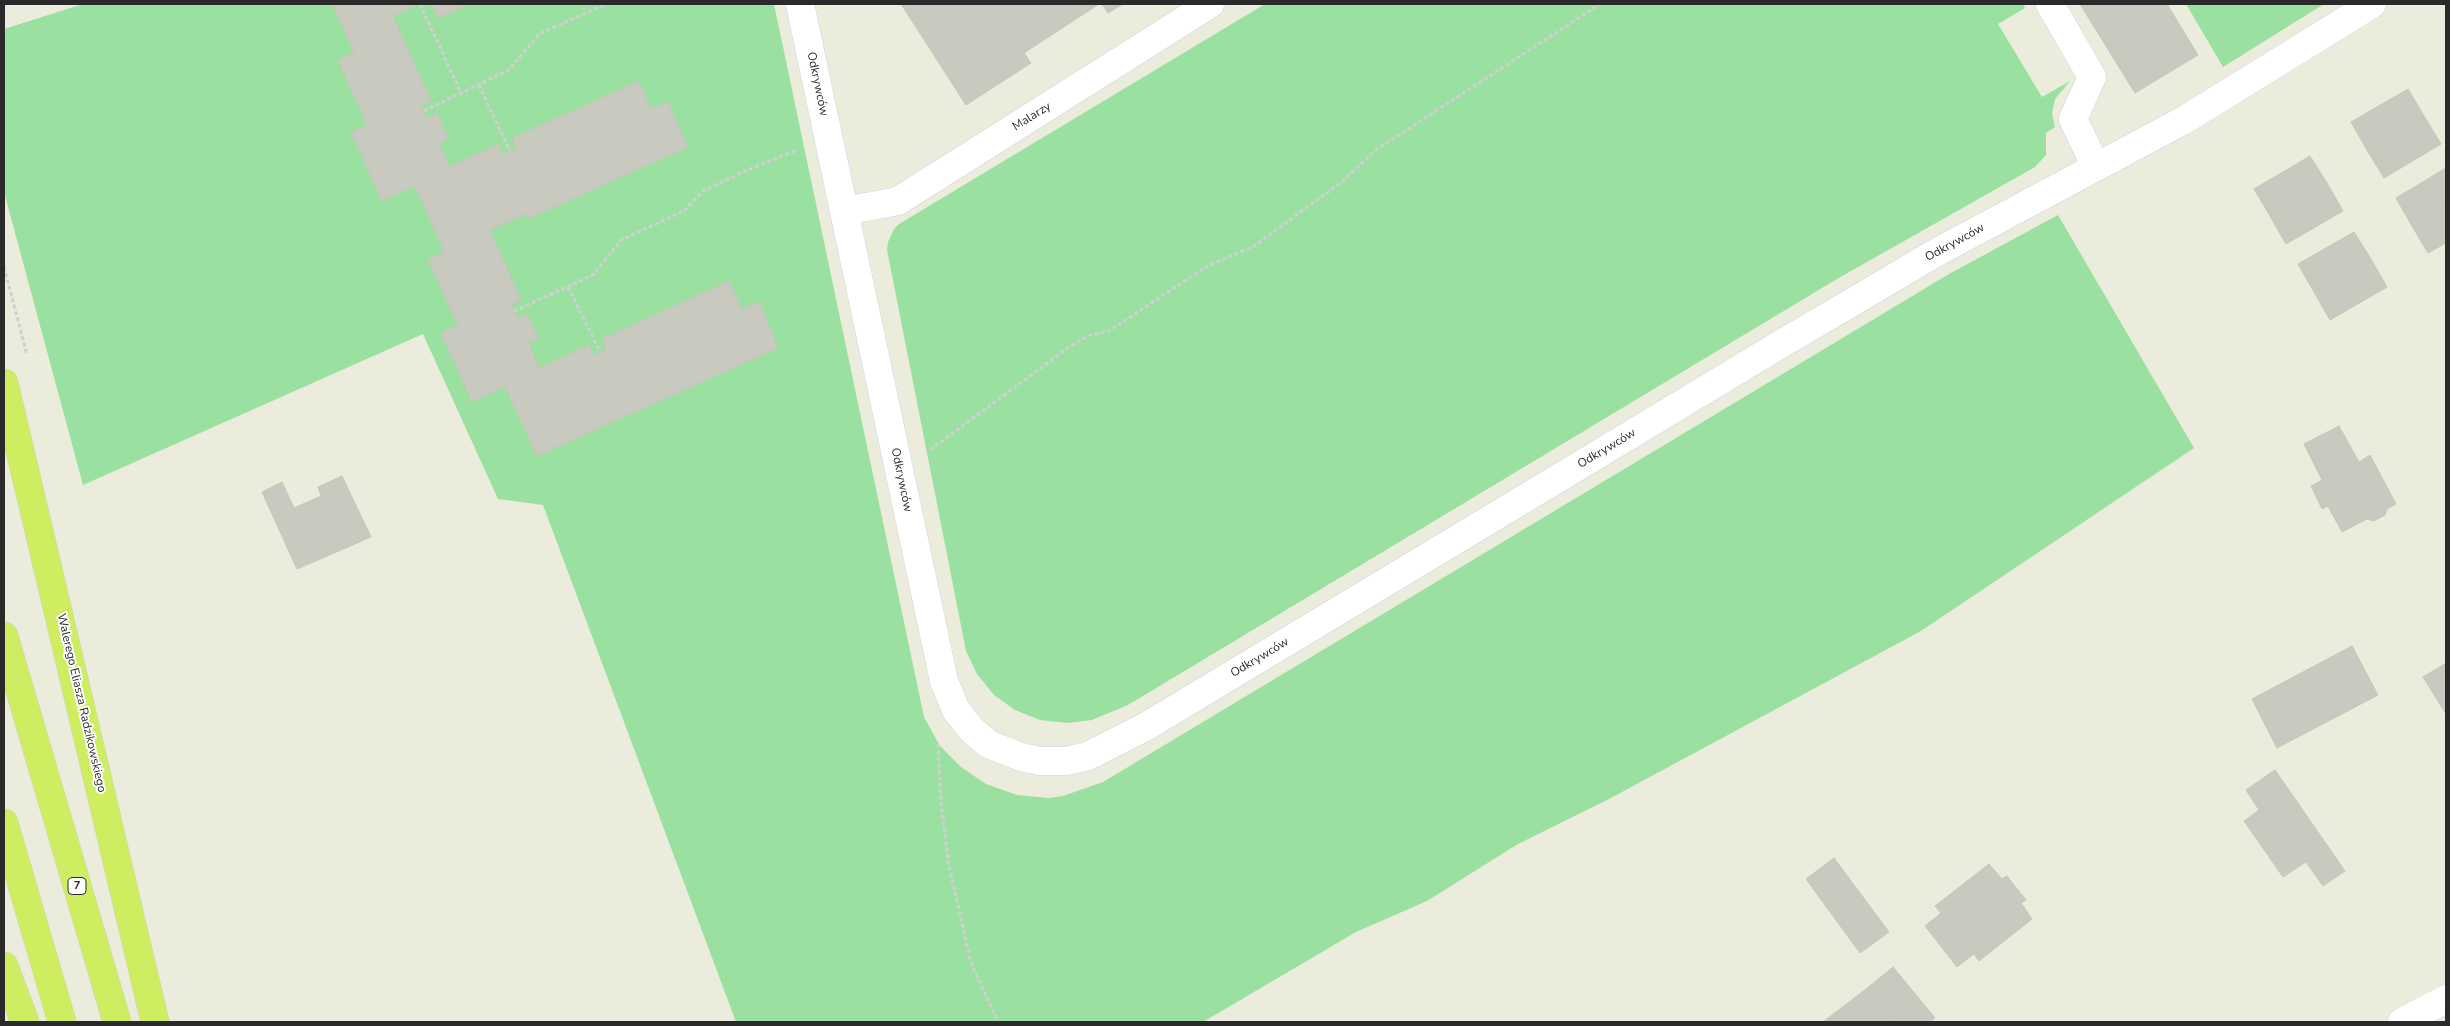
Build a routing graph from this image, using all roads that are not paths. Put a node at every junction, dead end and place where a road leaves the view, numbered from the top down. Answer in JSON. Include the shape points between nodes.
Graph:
{"nodes":[{"id":1,"x":800,"y":4,"type":"edge"},
{"id":2,"x":1210,"y":4,"type":"edge"},
{"id":3,"x":2050,"y":4,"type":"edge"},
{"id":4,"x":2372,"y":4,"type":"edge"},
{"id":5,"x":2096,"y":167,"type":"junction"},
{"id":6,"x":845,"y":211,"type":"junction"},
{"id":7,"x":4,"y":384,"type":"edge"},
{"id":8,"x":4,"y":636,"type":"edge"},
{"id":9,"x":4,"y":823,"type":"edge"},
{"id":10,"x":4,"y":966,"type":"edge"},
{"id":11,"x":2446,"y":999,"type":"edge"},
{"id":12,"x":25,"y":1022,"type":"edge"},
{"id":13,"x":62,"y":1022,"type":"edge"},
{"id":14,"x":116,"y":1022,"type":"edge"},
{"id":15,"x":156,"y":1022,"type":"edge"},
{"id":16,"x":2402,"y":1022,"type":"edge"}],
"edges":[{"from":1,"to":6,"type":"street","name":"Odkrywców"},
{"from":2,"to":6,"type":"street","name":"Malarzy","via":[[898,201]]},
{"from":3,"to":5,"type":"street","via":[[2092,77],[2073,119]]},
{"from":4,"to":5,"type":"street","name":"Odkrywców","via":[[2186,119]]},
{"from":5,"to":6,"type":"street","name":"Odkrywców","via":[[1930,256],[1147,726],[1088,756],[1066,761],[1021,757],[988,744],[956,710],[944,681]]},
{"from":7,"to":15,"type":"main road","name":"Walerego Eliasza Radzikowskiego"},
{"from":8,"to":14,"type":"main road","number":"7"},
{"from":9,"to":13,"type":"main road"},
{"from":10,"to":12,"type":"main road"},
{"from":11,"to":16,"type":"street"}]}
